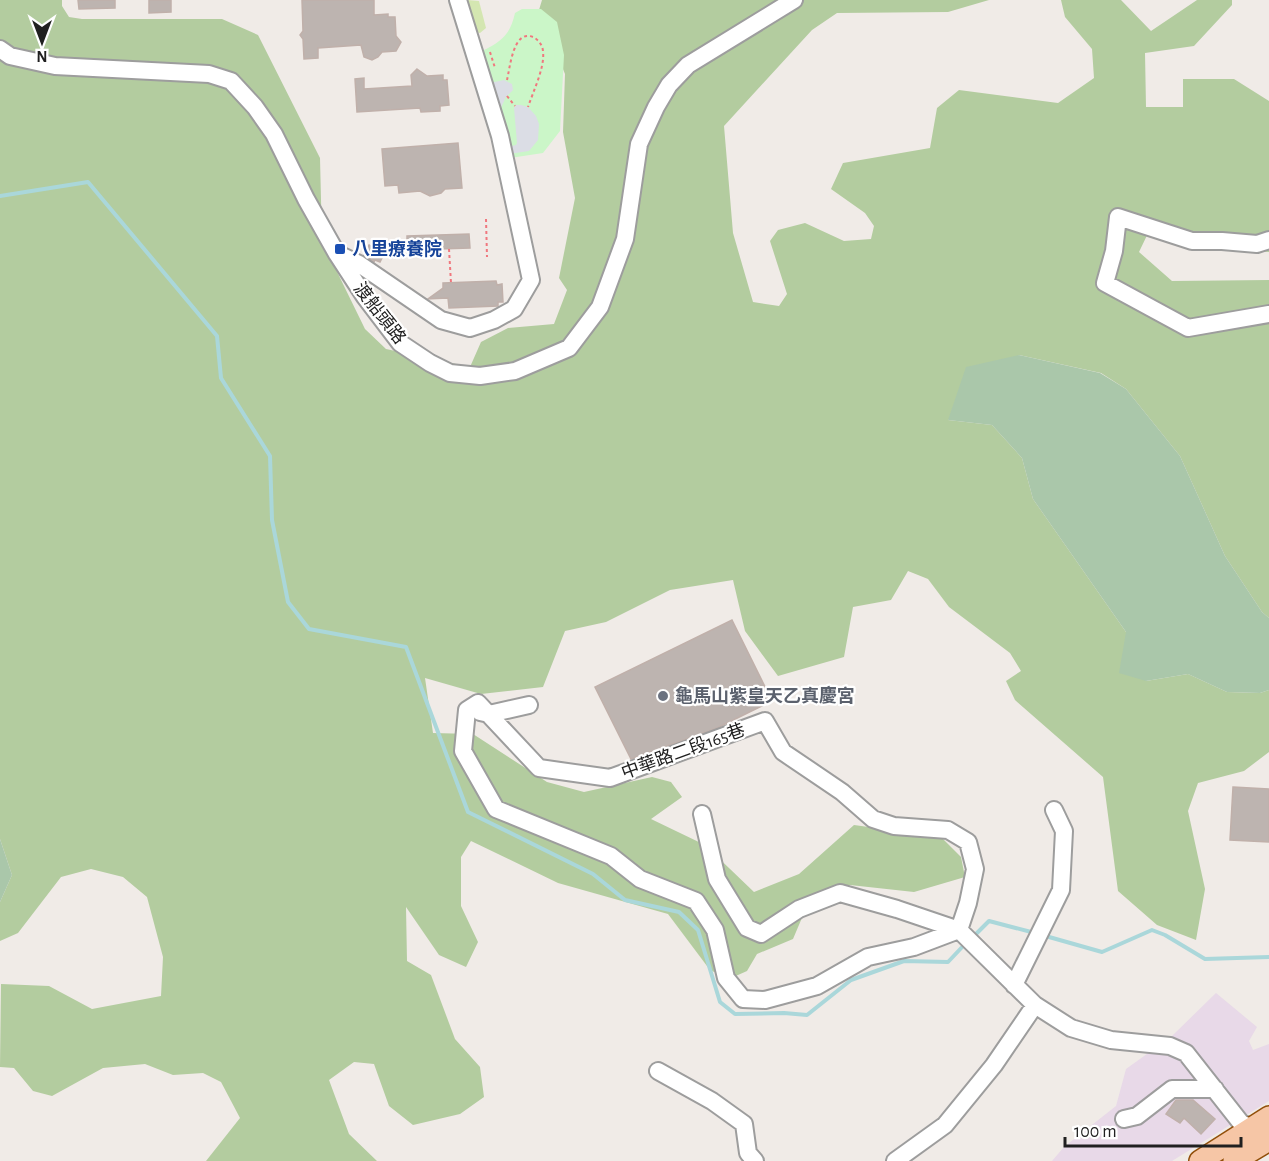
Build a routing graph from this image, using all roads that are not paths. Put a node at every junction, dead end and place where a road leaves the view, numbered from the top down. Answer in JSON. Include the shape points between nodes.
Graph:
{"nodes":[{"id":1,"x":458,"y":0,"type":"edge"},
{"id":2,"x":794,"y":0,"type":"edge"},
{"id":3,"x":0,"y":49,"type":"edge"},
{"id":4,"x":1265,"y":245,"type":"edge"},
{"id":5,"x":337,"y":254,"type":"junction"},
{"id":6,"x":1269,"y":315,"type":"edge"},
{"id":7,"x":529,"y":705,"type":"dead end"},
{"id":8,"x":489,"y":714,"type":"junction"},
{"id":9,"x":1054,"y":810,"type":"dead end"},
{"id":10,"x":702,"y":814,"type":"dead end"},
{"id":11,"x":966,"y":937,"type":"junction"},
{"id":12,"x":1014,"y":985,"type":"junction"},
{"id":13,"x":1035,"y":1005,"type":"junction"},
{"id":14,"x":658,"y":1071,"type":"dead end"},
{"id":15,"x":1215,"y":1089,"type":"junction"},
{"id":16,"x":1124,"y":1119,"type":"dead end"},
{"id":17,"x":1265,"y":1130,"type":"edge"},
{"id":18,"x":755,"y":1161,"type":"edge"},
{"id":19,"x":895,"y":1161,"type":"edge"},
{"id":20,"x":1200,"y":1161,"type":"edge"},
{"id":21,"x":1234,"y":1161,"type":"edge"}],
"edges":[{"from":1,"to":5,"type":"street","via":[[500,136],[531,280],[514,309],[494,321],[470,328],[441,320],[359,264]]},
{"from":2,"to":5,"type":"street","name":"渡船頭路","via":[[688,65],[669,85],[639,144],[625,239],[600,307],[569,348],[515,371],[450,373],[400,344]]},
{"from":3,"to":5,"type":"street","name":"渡船頭路","via":[[10,56],[55,66],[209,74],[231,81],[274,134]]},
{"from":4,"to":6,"type":"street","via":[[1192,241],[1118,217],[1105,283],[1188,328]]},
{"from":7,"to":8,"type":"street"},
{"from":8,"to":11,"type":"street","name":"中華路二段165巷","via":[[539,768],[610,778],[765,721],[783,752],[842,792],[873,819],[894,826],[948,830],[968,842],[975,869]]},
{"from":8,"to":11,"type":"street","via":[[478,703],[467,710],[463,751],[496,809],[611,856],[640,879],[696,901],[715,930],[726,978],[743,999],[765,1000],[817,986],[868,957]]},
{"from":9,"to":12,"type":"street","via":[[1064,831],[1061,890]]},
{"from":10,"to":11,"type":"street","via":[[717,879],[747,928],[760,934],[800,909],[840,893],[897,909]]},
{"from":11,"to":12,"type":"street"},
{"from":12,"to":13,"type":"street"},
{"from":13,"to":15,"type":"street","via":[[1071,1028],[1111,1040],[1170,1046],[1186,1053]]},
{"from":13,"to":19,"type":"street","via":[[994,1065],[945,1125]]},
{"from":14,"to":18,"type":"street","via":[[744,1124],[748,1153]]},
{"from":15,"to":16,"type":"street","via":[[1172,1089],[1137,1116]]},
{"from":15,"to":17,"type":"street","via":[[1241,1123]]},
{"from":17,"to":20,"type":"main road"},
{"from":17,"to":21,"type":"main road"}]}
